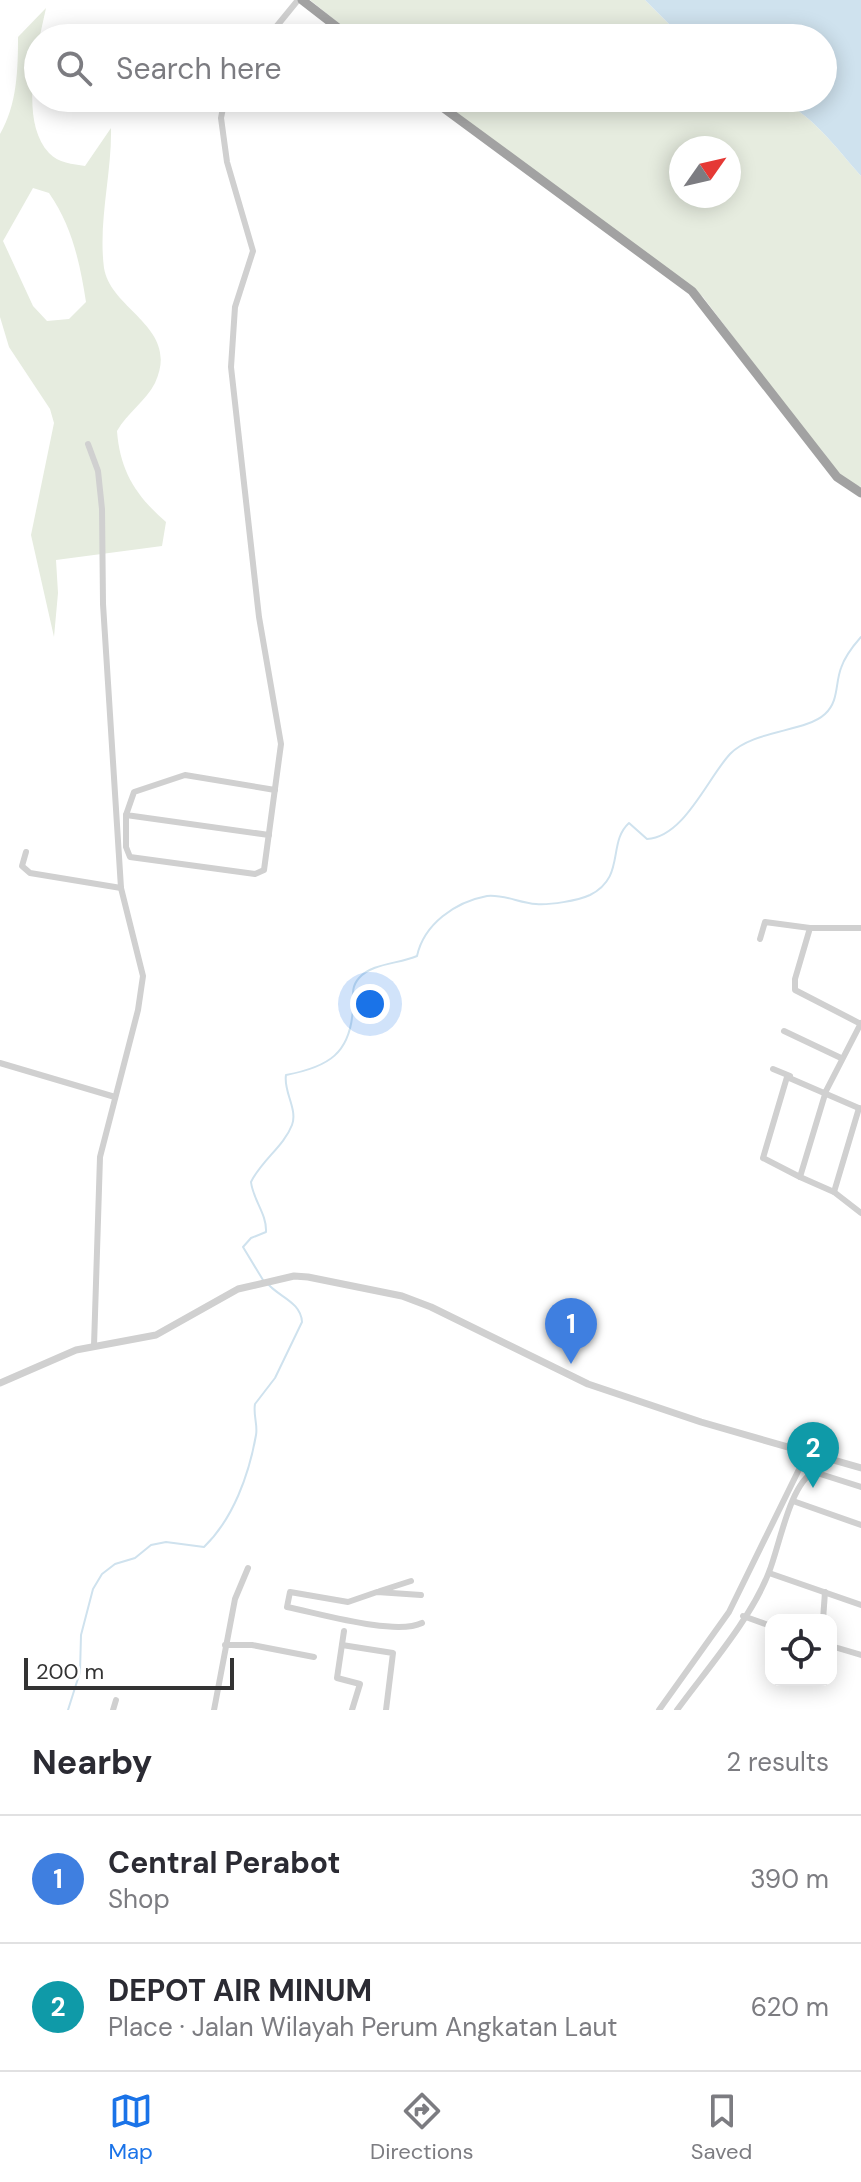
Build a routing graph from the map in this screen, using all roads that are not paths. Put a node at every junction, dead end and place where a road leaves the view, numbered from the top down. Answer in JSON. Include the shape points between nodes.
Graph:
{"nodes":[{"id":1,"x":300,"y":0,"type":"edge"},
{"id":2,"x":279,"y":24,"type":"edge"},
{"id":3,"x":332,"y":24,"type":"edge"},
{"id":4,"x":222,"y":112,"type":"edge"},
{"id":5,"x":449,"y":112,"type":"edge"},
{"id":6,"x":88,"y":444,"type":"dead end"},
{"id":7,"x":861,"y":493,"type":"edge"},
{"id":8,"x":275,"y":790,"type":"junction"},
{"id":9,"x":126,"y":815,"type":"junction"},
{"id":10,"x":269,"y":835,"type":"junction"},
{"id":11,"x":26,"y":852,"type":"dead end"},
{"id":12,"x":121,"y":888,"type":"junction"},
{"id":13,"x":810,"y":928,"type":"junction"},
{"id":14,"x":861,"y":928,"type":"edge"},
{"id":15,"x":760,"y":939,"type":"dead end"},
{"id":16,"x":861,"y":1024,"type":"edge"},
{"id":17,"x":784,"y":1031,"type":"dead end"},
{"id":18,"x":841,"y":1058,"type":"junction"},
{"id":19,"x":0,"y":1063,"type":"edge"},
{"id":20,"x":773,"y":1069,"type":"dead end"},
{"id":21,"x":790,"y":1076,"type":"junction"},
{"id":22,"x":826,"y":1091,"type":"junction"},
{"id":23,"x":115,"y":1097,"type":"junction"},
{"id":24,"x":860,"y":1109,"type":"edge"},
{"id":25,"x":800,"y":1177,"type":"junction"},
{"id":26,"x":834,"y":1192,"type":"junction"},
{"id":27,"x":861,"y":1213,"type":"edge"},
{"id":28,"x":94,"y":1346,"type":"junction"},
{"id":29,"x":0,"y":1383,"type":"edge"},
{"id":30,"x":808,"y":1451,"type":"junction"},
{"id":31,"x":861,"y":1468,"type":"edge"},
{"id":32,"x":861,"y":1487,"type":"edge"},
{"id":33,"x":793,"y":1501,"type":"junction"},
{"id":34,"x":861,"y":1525,"type":"edge"},
{"id":35,"x":248,"y":1568,"type":"dead end"},
{"id":36,"x":769,"y":1573,"type":"junction"},
{"id":37,"x":411,"y":1581,"type":"dead end"},
{"id":38,"x":377,"y":1592,"type":"junction"},
{"id":39,"x":825,"y":1592,"type":"junction"},
{"id":40,"x":421,"y":1595,"type":"dead end"},
{"id":41,"x":352,"y":1601,"type":"junction"},
{"id":42,"x":861,"y":1605,"type":"edge"},
{"id":43,"x":823,"y":1614,"type":"edge"},
{"id":44,"x":743,"y":1616,"type":"junction"},
{"id":45,"x":348,"y":1619,"type":"junction"},
{"id":46,"x":422,"y":1623,"type":"dead end"},
{"id":47,"x":765,"y":1624,"type":"edge"},
{"id":48,"x":344,"y":1631,"type":"dead end"},
{"id":49,"x":225,"y":1645,"type":"junction"},
{"id":50,"x":342,"y":1645,"type":"junction"},
{"id":51,"x":837,"y":1648,"type":"edge"},
{"id":52,"x":861,"y":1655,"type":"edge"},
{"id":53,"x":314,"y":1657,"type":"dead end"},
{"id":54,"x":116,"y":1700,"type":"dead end"},
{"id":55,"x":113,"y":1710,"type":"edge"},
{"id":56,"x":214,"y":1710,"type":"edge"},
{"id":57,"x":352,"y":1710,"type":"edge"},
{"id":58,"x":386,"y":1710,"type":"edge"},
{"id":59,"x":659,"y":1710,"type":"edge"},
{"id":60,"x":677,"y":1710,"type":"edge"}],
"edges":[{"from":1,"to":2,"type":"street"},
{"from":1,"to":3,"type":"highway"},
{"from":4,"to":8,"type":"street","via":[[227,162],[252,243],[235,307],[231,367],[259,617],[280,735]]},
{"from":5,"to":7,"type":"highway","via":[[692,291],[837,477]]},
{"from":6,"to":12,"type":"street","via":[[98,471],[102,509]]},
{"from":8,"to":9,"type":"street","via":[[185,775],[134,792]]},
{"from":8,"to":10,"type":"street"},
{"from":9,"to":10,"type":"street"},
{"from":9,"to":10,"type":"street","via":[[126,847],[130,857],[143,859],[259,875]]},
{"from":11,"to":12,"type":"street","via":[[22,866],[30,873]]},
{"from":12,"to":23,"type":"street","via":[[143,976]]},
{"from":13,"to":14,"type":"street"},
{"from":13,"to":15,"type":"street","via":[[765,922]]},
{"from":13,"to":16,"type":"street","via":[[795,990]]},
{"from":16,"to":18,"type":"street"},
{"from":17,"to":18,"type":"street"},
{"from":18,"to":22,"type":"street"},
{"from":19,"to":23,"type":"street"},
{"from":20,"to":21,"type":"street"},
{"from":21,"to":22,"type":"street"},
{"from":21,"to":25,"type":"street","via":[[762,1155]]},
{"from":22,"to":24,"type":"street"},
{"from":22,"to":25,"type":"street"},
{"from":23,"to":28,"type":"street","via":[[97,1186]]},
{"from":24,"to":26,"type":"street"},
{"from":25,"to":26,"type":"street"},
{"from":26,"to":27,"type":"street"},
{"from":28,"to":29,"type":"street","via":[[52,1358]]},
{"from":28,"to":30,"type":"street","via":[[156,1335],[205,1305],[252,1286],[308,1277],[402,1296],[588,1384]]},
{"from":30,"to":31,"type":"street"},
{"from":30,"to":59,"type":"street","via":[[729,1612]]},
{"from":32,"to":33,"type":"street","via":[[814,1472]]},
{"from":33,"to":34,"type":"street"},
{"from":33,"to":36,"type":"street"},
{"from":35,"to":49,"type":"street"},
{"from":36,"to":39,"type":"street"},
{"from":36,"to":44,"type":"street"},
{"from":37,"to":38,"type":"street"},
{"from":38,"to":40,"type":"street"},
{"from":38,"to":41,"type":"street"},
{"from":39,"to":42,"type":"street"},
{"from":39,"to":43,"type":"street"},
{"from":41,"to":45,"type":"street"},
{"from":41,"to":45,"type":"street","via":[[290,1592],[287,1607]]},
{"from":44,"to":47,"type":"street"},
{"from":44,"to":60,"type":"street"},
{"from":45,"to":46,"type":"street","via":[[413,1627]]},
{"from":48,"to":50,"type":"street"},
{"from":49,"to":53,"type":"street"},
{"from":49,"to":56,"type":"street"},
{"from":50,"to":57,"type":"street","via":[[337,1678],[360,1684]]},
{"from":50,"to":58,"type":"street","via":[[393,1653]]},
{"from":51,"to":52,"type":"street"},
{"from":54,"to":55,"type":"street"}]}
